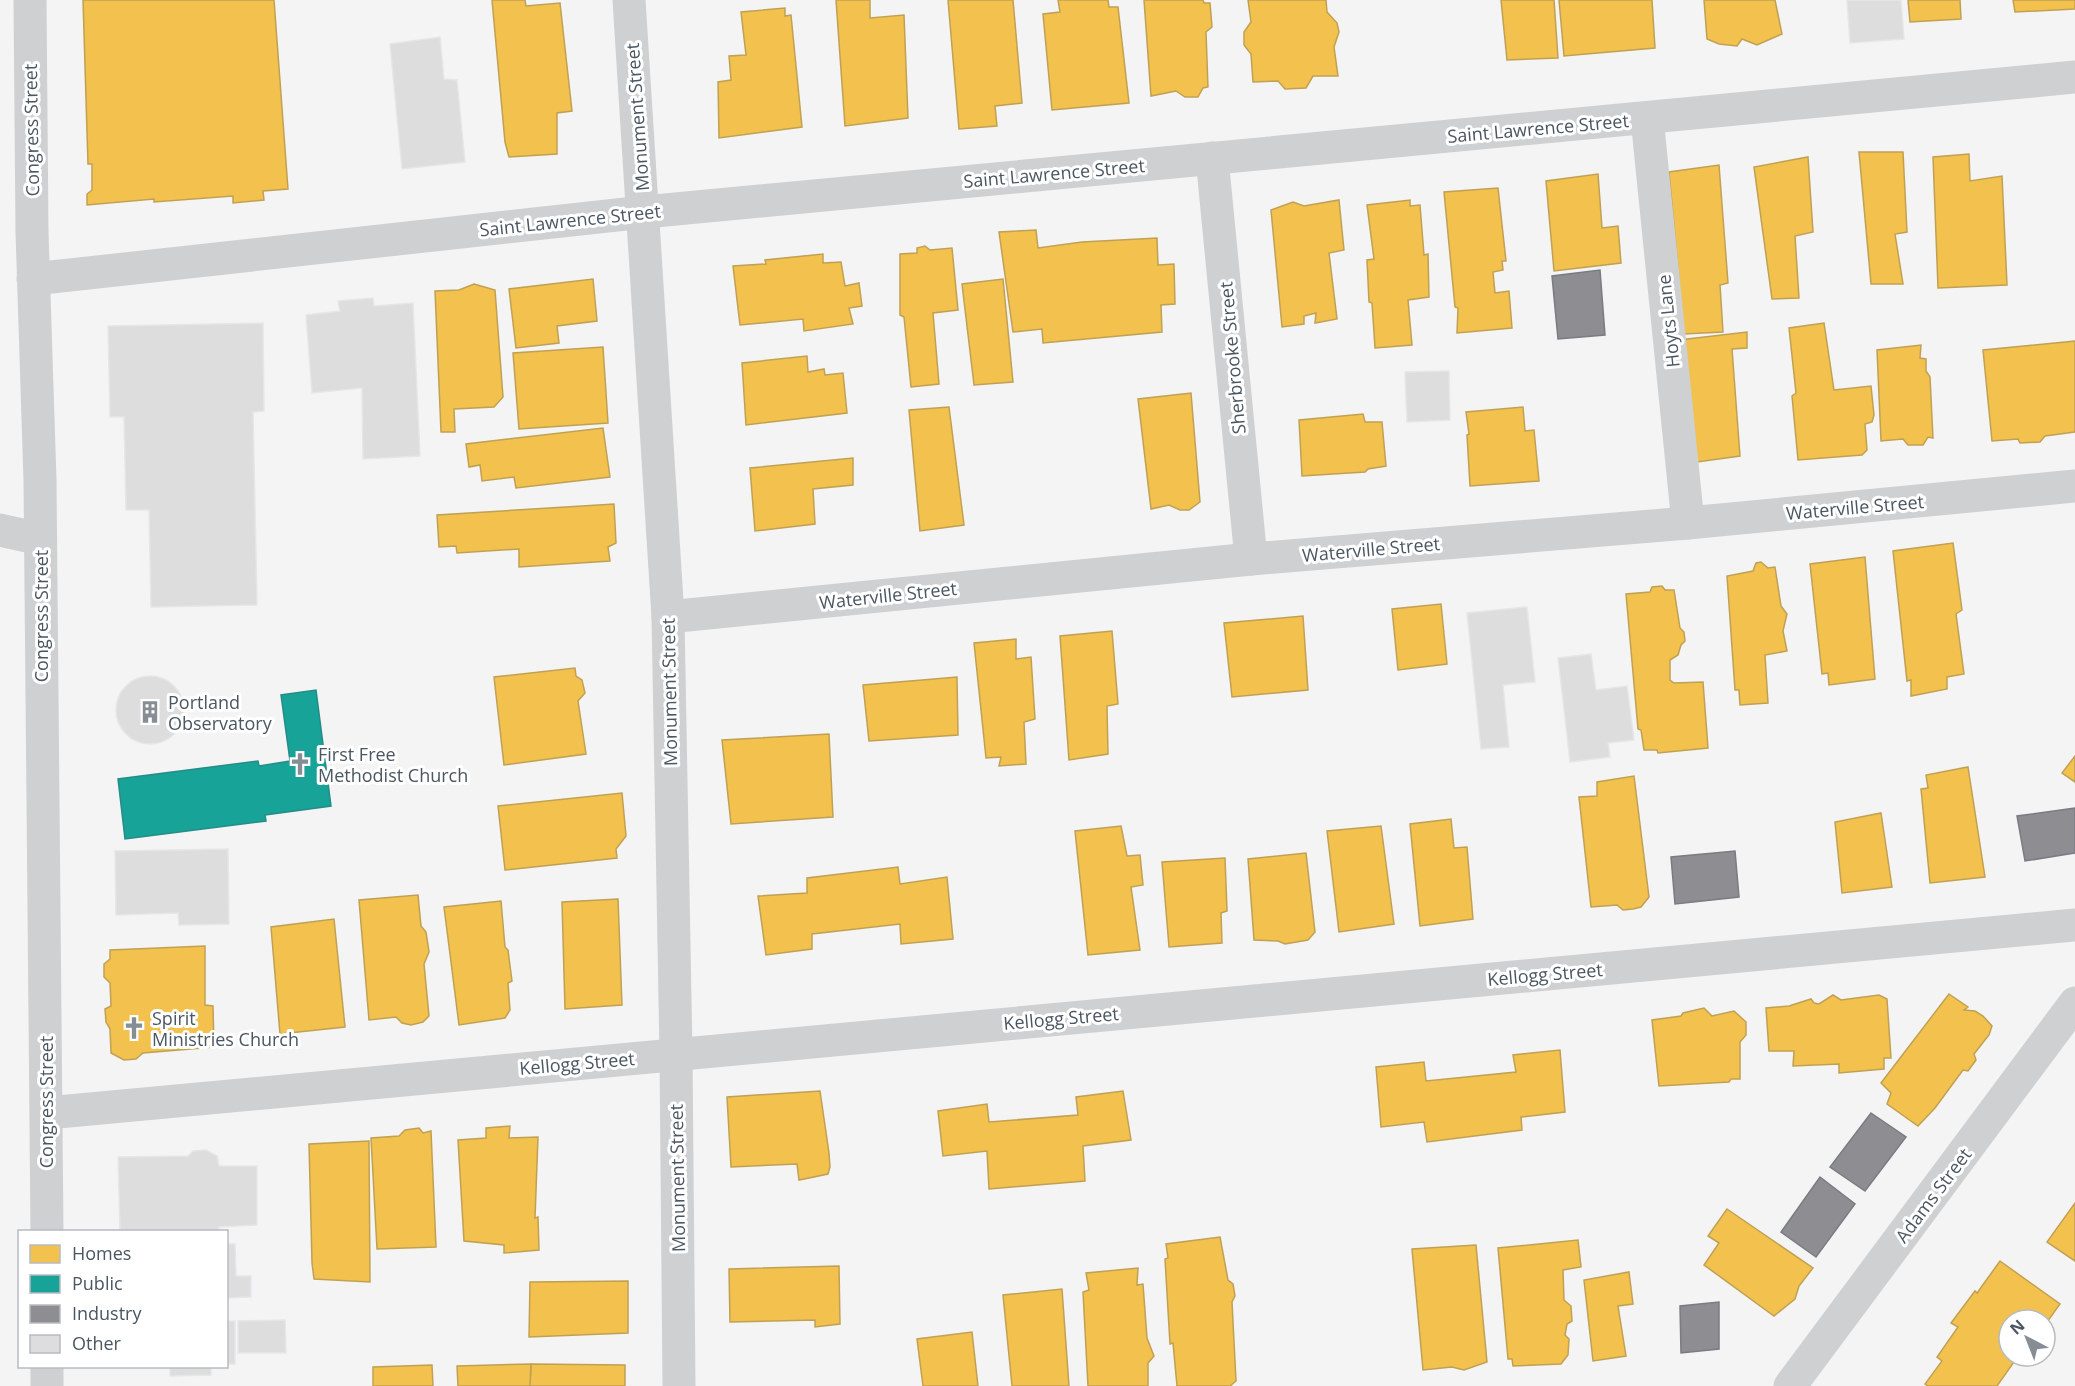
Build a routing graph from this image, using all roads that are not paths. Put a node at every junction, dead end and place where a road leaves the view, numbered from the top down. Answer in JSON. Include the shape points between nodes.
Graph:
{"nodes":[{"id":1,"x":30,"y":0,"type":"edge"},
{"id":2,"x":629,"y":0,"type":"edge"},
{"id":3,"x":2075,"y":77,"type":"edge"},
{"id":4,"x":1647,"y":118,"type":"junction"},
{"id":5,"x":1212,"y":158,"type":"junction"},
{"id":6,"x":644,"y":212,"type":"junction"},
{"id":7,"x":33,"y":279,"type":"junction"},
{"id":8,"x":2075,"y":486,"type":"edge"},
{"id":9,"x":1688,"y":523,"type":"junction"},
{"id":10,"x":0,"y":530,"type":"edge"},
{"id":11,"x":40,"y":539,"type":"junction"},
{"id":12,"x":1251,"y":559,"type":"junction"},
{"id":13,"x":668,"y":617,"type":"junction"},
{"id":14,"x":2075,"y":925,"type":"edge"},
{"id":15,"x":2075,"y":1003,"type":"edge"},
{"id":16,"x":676,"y":1054,"type":"junction"},
{"id":17,"x":47,"y":1113,"type":"junction"},
{"id":18,"x":47,"y":1230,"type":"edge"},
{"id":19,"x":47,"y":1368,"type":"edge"},
{"id":20,"x":47,"y":1386,"type":"edge"},
{"id":21,"x":679,"y":1386,"type":"edge"},
{"id":22,"x":1790,"y":1386,"type":"edge"}],
"edges":[{"from":1,"to":7,"type":"street","name":"Congress Street"},
{"from":2,"to":6,"type":"street","name":"Monument Street"},
{"from":3,"to":4,"type":"street","name":"Saint Lawrence Street"},
{"from":4,"to":5,"type":"street","name":"Saint Lawrence Street"},
{"from":4,"to":9,"type":"street","name":"Hoyts Lane"},
{"from":5,"to":6,"type":"street","name":"Saint Lawrence Street"},
{"from":5,"to":12,"type":"street","name":"Sherbrooke Street"},
{"from":6,"to":7,"type":"street","name":"Saint Lawrence Street"},
{"from":6,"to":13,"type":"street","name":"Monument Street"},
{"from":7,"to":11,"type":"street","name":"Congress Street"},
{"from":8,"to":9,"type":"street","name":"Waterville Street"},
{"from":9,"to":12,"type":"street","name":"Waterville Street"},
{"from":10,"to":11,"type":"street"},
{"from":11,"to":17,"type":"street","name":"Congress Street"},
{"from":12,"to":13,"type":"street","name":"Waterville Street"},
{"from":13,"to":16,"type":"street","name":"Monument Street"},
{"from":14,"to":16,"type":"street","name":"Kellogg Street"},
{"from":15,"to":22,"type":"street","name":"Adams Street"},
{"from":16,"to":17,"type":"street","name":"Kellogg Street"},
{"from":16,"to":21,"type":"street","name":"Monument Street"},
{"from":17,"to":18,"type":"street","name":"Congress Street"},
{"from":19,"to":20,"type":"street"}]}
